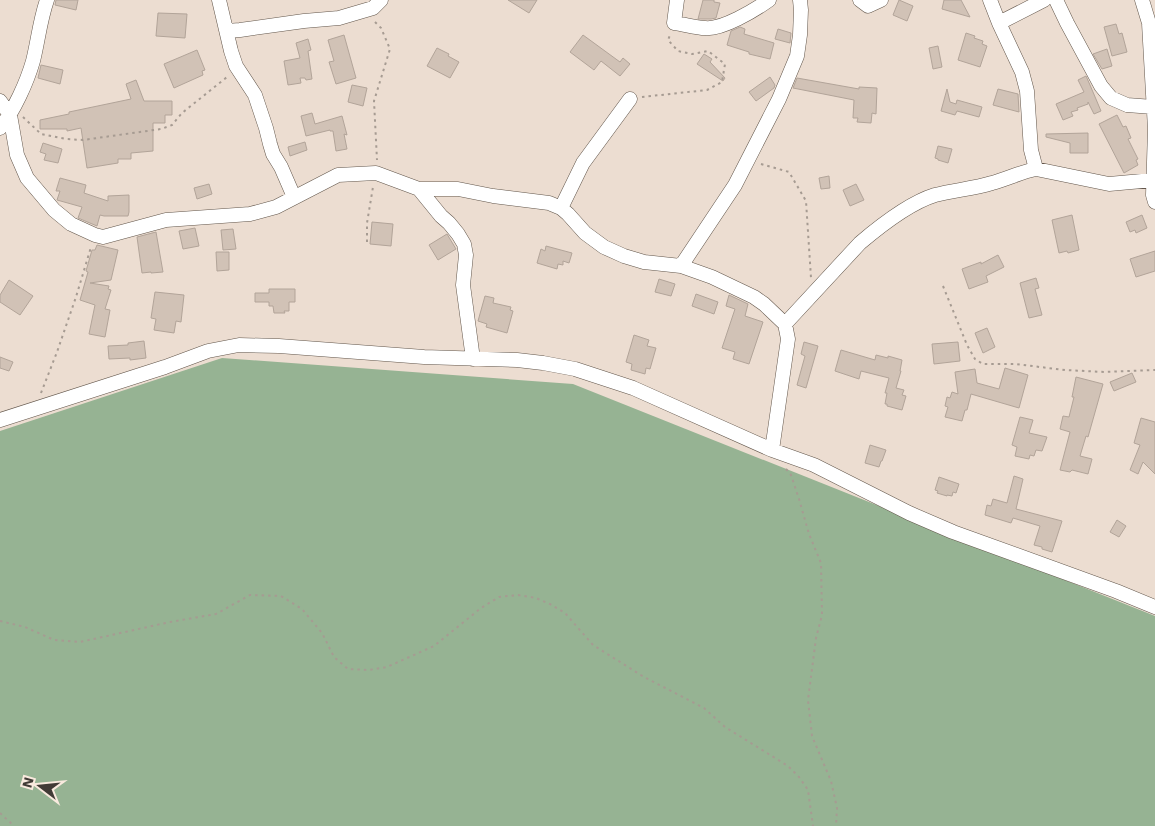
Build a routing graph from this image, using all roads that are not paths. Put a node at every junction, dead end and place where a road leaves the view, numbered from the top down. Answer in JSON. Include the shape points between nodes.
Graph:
{"nodes":[{"id":1,"x":47,"y":0,"type":"edge"},
{"id":2,"x":219,"y":0,"type":"edge"},
{"id":3,"x":381,"y":0,"type":"edge"},
{"id":4,"x":677,"y":0,"type":"edge"},
{"id":5,"x":769,"y":0,"type":"edge"},
{"id":6,"x":800,"y":0,"type":"edge"},
{"id":7,"x":860,"y":0,"type":"edge"},
{"id":8,"x":882,"y":0,"type":"edge"},
{"id":9,"x":990,"y":0,"type":"edge"},
{"id":10,"x":1044,"y":0,"type":"edge"},
{"id":11,"x":1056,"y":0,"type":"edge"},
{"id":12,"x":1142,"y":0,"type":"edge"},
{"id":13,"x":999,"y":23,"type":"junction"},
{"id":14,"x":227,"y":31,"type":"junction"},
{"id":15,"x":630,"y":99,"type":"road end"},
{"id":16,"x":0,"y":101,"type":"edge"},
{"id":17,"x":1153,"y":107,"type":"junction"},
{"id":18,"x":11,"y":111,"type":"junction"},
{"id":19,"x":0,"y":128,"type":"edge"},
{"id":20,"x":1036,"y":169,"type":"junction"},
{"id":21,"x":1153,"y":180,"type":"junction"},
{"id":22,"x":419,"y":189,"type":"junction"},
{"id":23,"x":294,"y":197,"type":"junction"},
{"id":24,"x":1155,"y":202,"type":"edge"},
{"id":25,"x":561,"y":208,"type":"junction"},
{"id":26,"x":681,"y":266,"type":"junction"},
{"id":27,"x":785,"y":324,"type":"junction"},
{"id":28,"x":473,"y":359,"type":"junction"},
{"id":29,"x":0,"y":420,"type":"edge"},
{"id":30,"x":773,"y":450,"type":"junction"},
{"id":31,"x":1155,"y":607,"type":"edge"}],
"edges":[{"from":1,"to":18,"type":"street","via":[[33,62]]},
{"from":2,"to":14,"type":"street"},
{"from":3,"to":14,"type":"street","via":[[373,8],[340,18]]},
{"from":4,"to":5,"type":"street","via":[[674,23],[705,28],[733,21]]},
{"from":6,"to":26,"type":"street","via":[[797,56],[780,99],[734,185]]},
{"from":7,"to":8,"type":"street","via":[[868,6]]},
{"from":9,"to":13,"type":"street"},
{"from":10,"to":13,"type":"street"},
{"from":11,"to":17,"type":"street","via":[[1098,81],[1111,98],[1127,105]]},
{"from":12,"to":17,"type":"street","via":[[1149,23]]},
{"from":13,"to":20,"type":"street","via":[[1022,72],[1027,91],[1031,150]]},
{"from":14,"to":23,"type":"street","via":[[236,66],[255,95],[273,154]]},
{"from":15,"to":25,"type":"street","via":[[584,163]]},
{"from":16,"to":18,"type":"street"},
{"from":17,"to":21,"type":"street"},
{"from":18,"to":19,"type":"street"},
{"from":18,"to":23,"type":"street","via":[[17,155],[27,178],[54,210],[71,224],[95,235],[103,236],[166,220],[250,214],[276,207]]},
{"from":20,"to":21,"type":"street","via":[[1109,184]]},
{"from":20,"to":27,"type":"street","via":[[991,184],[934,195],[905,209],[860,243]]},
{"from":21,"to":24,"type":"street"},
{"from":22,"to":23,"type":"street","via":[[376,173],[338,175]]},
{"from":22,"to":25,"type":"street","via":[[458,189],[549,203]]},
{"from":22,"to":28,"type":"street","via":[[464,244],[463,285]]},
{"from":25,"to":26,"type":"street","via":[[604,247],[644,262]]},
{"from":26,"to":27,"type":"street","via":[[754,297]]},
{"from":27,"to":30,"type":"street","via":[[788,339]]},
{"from":28,"to":29,"type":"street","via":[[240,345],[208,351]]},
{"from":28,"to":30,"type":"street","via":[[517,360],[575,369],[633,388]]},
{"from":30,"to":31,"type":"street","via":[[814,465],[953,532]]}]}
